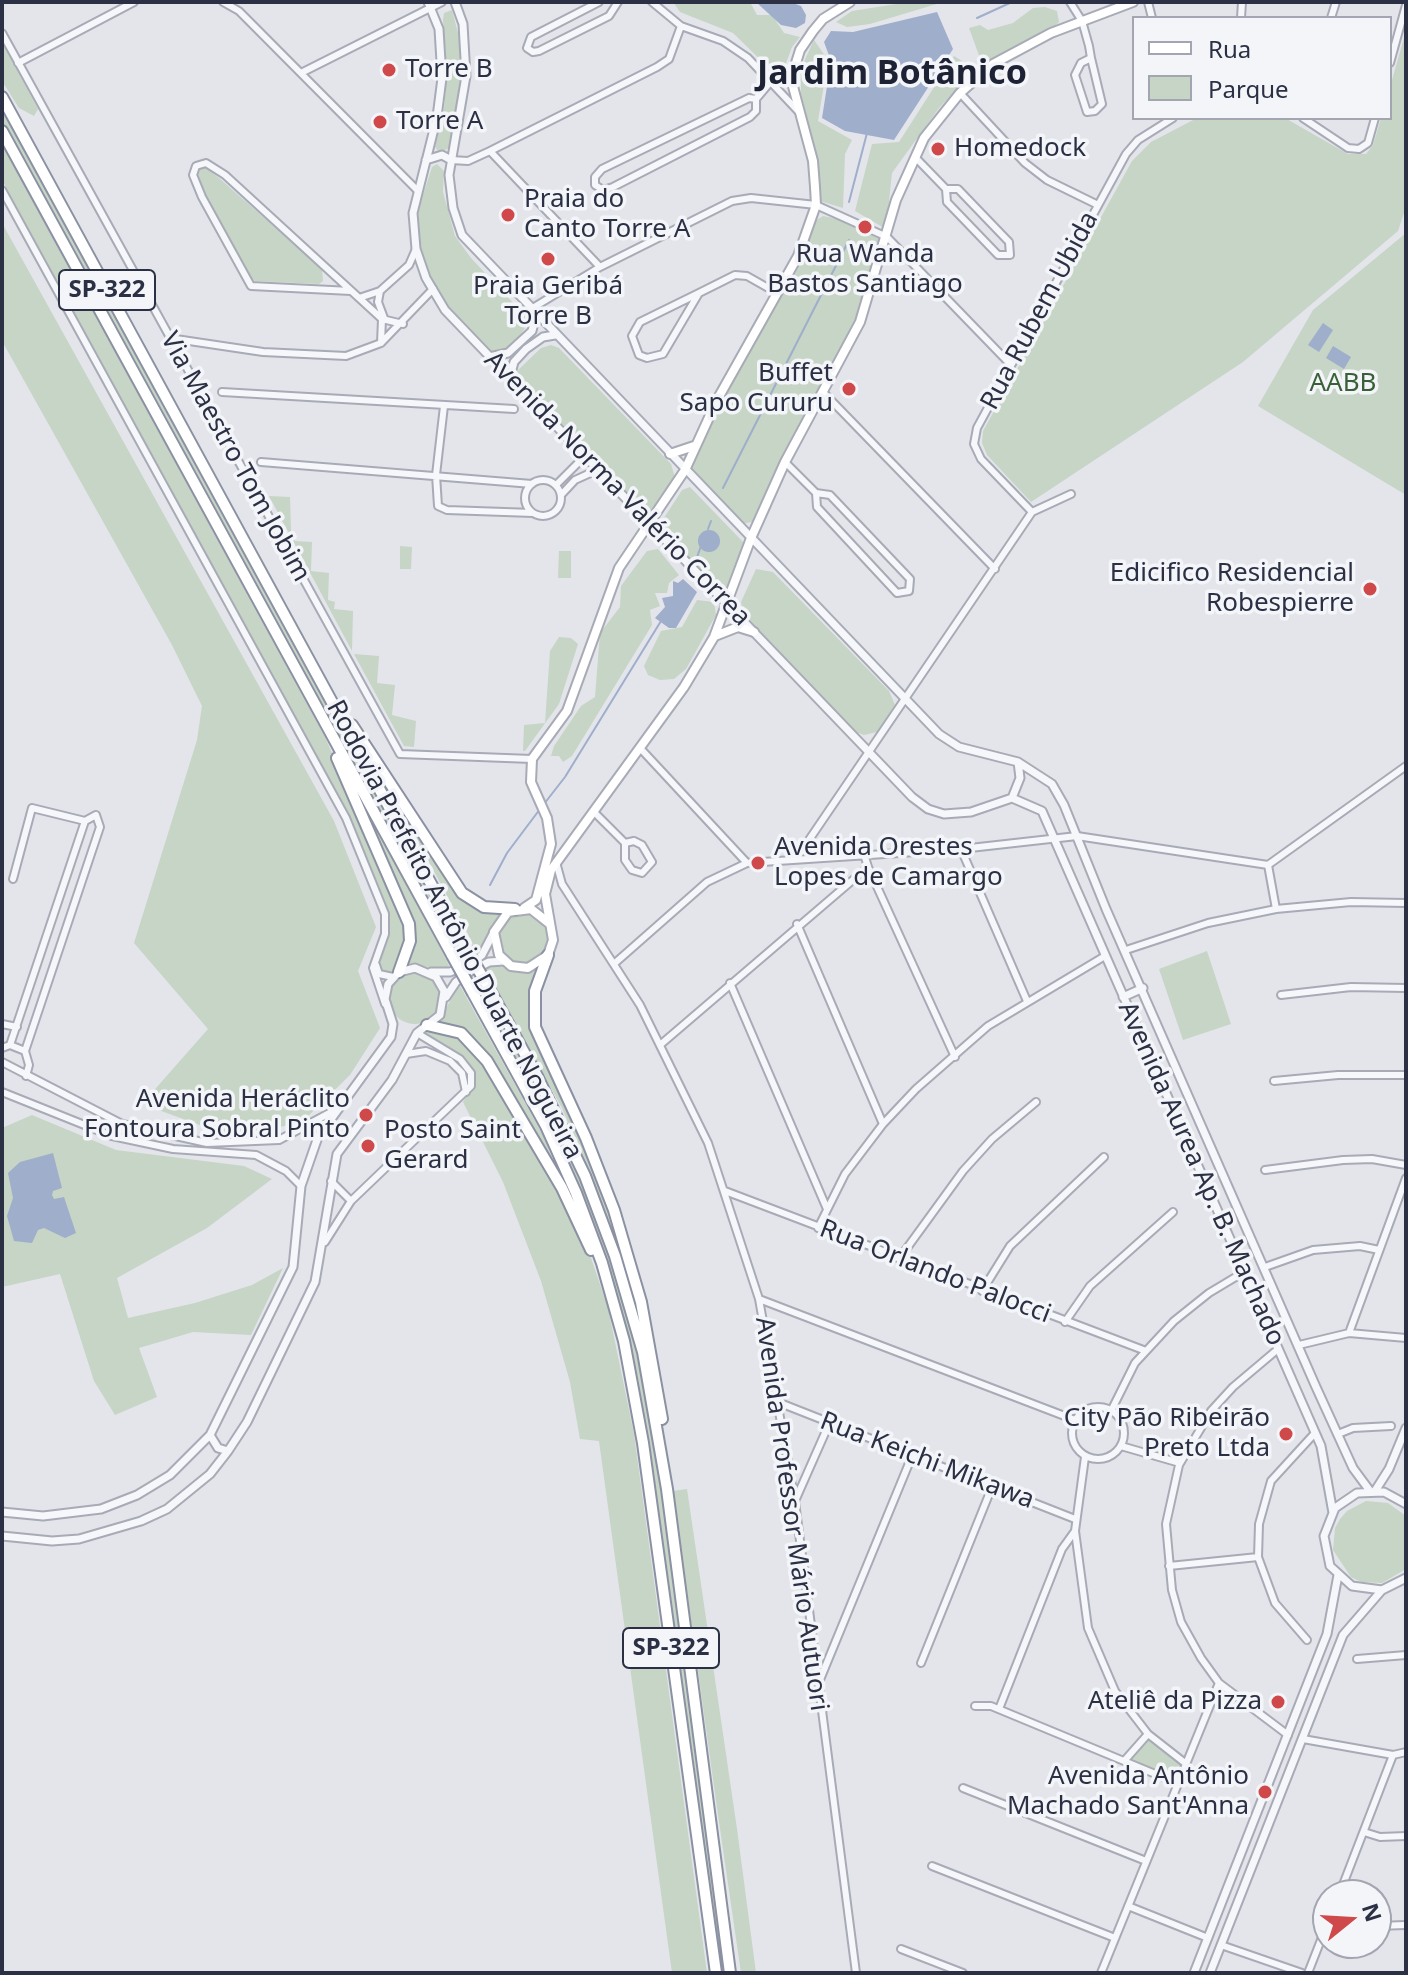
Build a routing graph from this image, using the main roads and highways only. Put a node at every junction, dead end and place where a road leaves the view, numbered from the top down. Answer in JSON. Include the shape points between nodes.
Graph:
{"nodes":[{"id":1,"x":850,"y":2,"type":"edge"},
{"id":2,"x":1133,"y":2,"type":"edge"},
{"id":3,"x":2,"y":97,"type":"edge"},
{"id":4,"x":2,"y":131,"type":"edge"},
{"id":5,"x":697,"y":442,"type":"junction"},
{"id":6,"x":670,"y":454,"type":"road end"},
{"id":7,"x":754,"y":632,"type":"road end"},
{"id":8,"x":714,"y":637,"type":"junction"},
{"id":9,"x":306,"y":656,"type":"junction"},
{"id":10,"x":292,"y":662,"type":"junction"},
{"id":11,"x":519,"y":909,"type":"junction"},
{"id":12,"x":550,"y":924,"type":"junction"},
{"id":13,"x":548,"y":955,"type":"junction"},
{"id":14,"x":396,"y":975,"type":"road end"},
{"id":15,"x":425,"y":1026,"type":"road end"},
{"id":16,"x":617,"y":1316,"type":"junction"},
{"id":17,"x":667,"y":1489,"type":"junction"},
{"id":18,"x":714,"y":1841,"type":"junction"},
{"id":19,"x":714,"y":1973,"type":"edge"},
{"id":20,"x":730,"y":1973,"type":"edge"},
{"id":21,"x":736,"y":1973,"type":"edge"}],
"edges":[{"from":1,"to":5,"type":"main road","via":[[823,19],[800,50],[791,79],[813,161],[816,205],[798,256]]},
{"from":2,"to":8,"type":"main road","via":[[1019,49],[960,93],[940,115],[896,200],[860,322],[785,462]]},
{"from":3,"to":9,"type":"highway","name":"Rodovia Prefeito Antônio Duarte Nogueira","number":"SP-322"},
{"from":4,"to":10,"type":"highway","name":"Rodovia Prefeito Antônio Duarte Nogueira","number":"SP-322"},
{"from":5,"to":6,"type":"main road"},
{"from":5,"to":11,"type":"main road","via":[[651,525],[619,568],[567,711],[532,759],[531,782],[547,818],[551,844],[536,900]]},
{"from":7,"to":8,"type":"main road","via":[[738,627]]},
{"from":8,"to":12,"type":"main road","via":[[684,687],[556,862],[545,894]]},
{"from":9,"to":11,"type":"highway","via":[[462,893],[484,907]]},
{"from":9,"to":17,"type":"highway","name":"Rodovia Prefeito Antônio Duarte Nogueira","number":"SP-322","bridge":true,"via":[[554,1108],[602,1217],[643,1352]]},
{"from":10,"to":14,"type":"highway","via":[[407,917],[410,941]]},
{"from":10,"to":16,"type":"highway","name":"Rodovia Prefeito Antônio Duarte Nogueira","number":"SP-322","bridge":true,"via":[[559,1153]]},
{"from":11,"to":12,"type":"main road","via":[[538,912]]},
{"from":11,"to":13,"type":"main road","via":[[501,918],[494,932],[495,948],[504,961],[528,968]]},
{"from":12,"to":13,"type":"main road","via":[[553,940]]},
{"from":13,"to":17,"type":"highway","via":[[535,991],[535,1027],[586,1138],[628,1254],[657,1379]]},
{"from":15,"to":16,"type":"highway","via":[[444,1026],[469,1038],[504,1086],[578,1220]]},
{"from":16,"to":19,"type":"highway","name":"Rodovia Prefeito Antônio Duarte Nogueira","number":"SP-322","via":[[643,1443]]},
{"from":17,"to":18,"type":"highway","name":"Rodovia Prefeito Antônio Duarte Nogueira","number":"SP-322"},
{"from":18,"to":20,"type":"highway","name":"Rodovia Prefeito Antônio Duarte Nogueira","number":"SP-322"},
{"from":18,"to":21,"type":"highway"}]}
